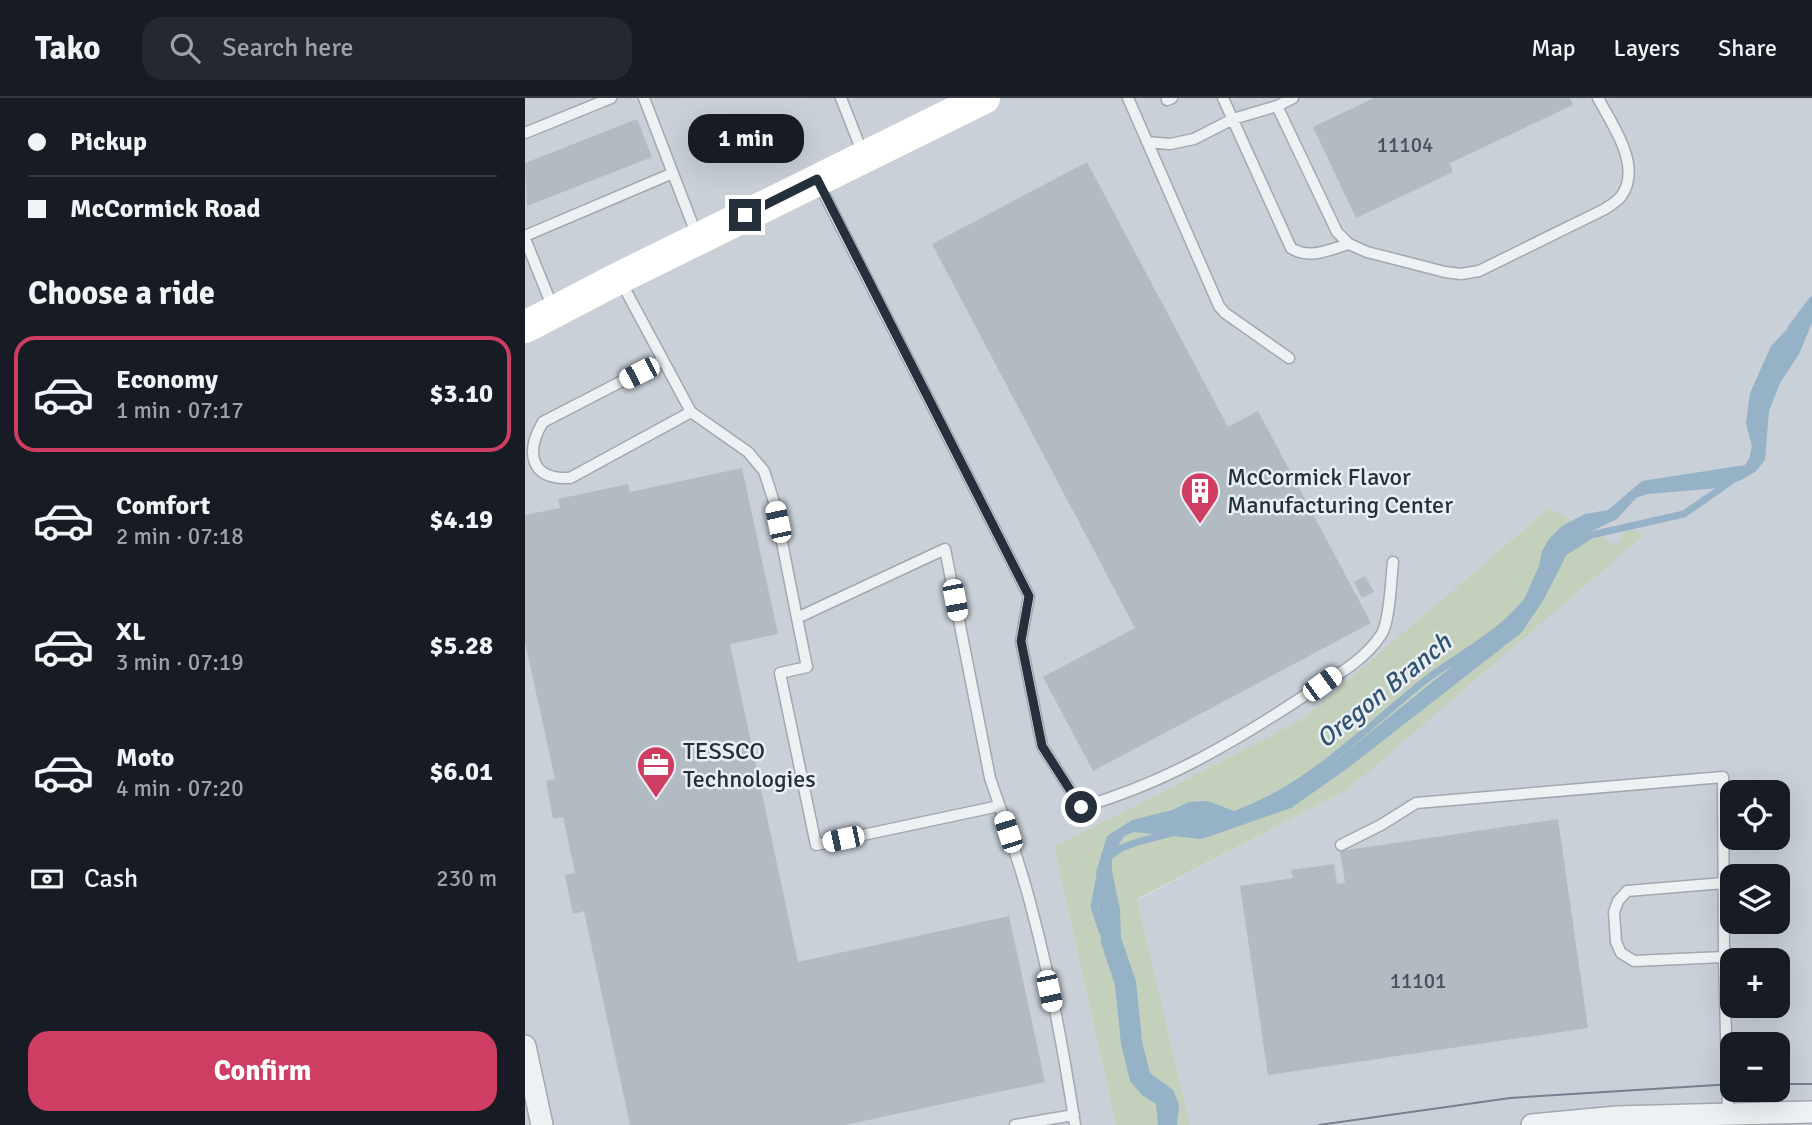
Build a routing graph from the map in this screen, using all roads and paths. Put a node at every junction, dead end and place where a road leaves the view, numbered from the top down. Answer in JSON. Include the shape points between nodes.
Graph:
{"nodes":[{"id":1,"x":611,"y":98,"type":"edge"},
{"id":2,"x":644,"y":98,"type":"edge"},
{"id":3,"x":841,"y":98,"type":"edge"},
{"id":4,"x":984,"y":98,"type":"edge"},
{"id":5,"x":1128,"y":98,"type":"edge"},
{"id":6,"x":1223,"y":98,"type":"edge"},
{"id":7,"x":1293,"y":98,"type":"edge"},
{"id":8,"x":1598,"y":98,"type":"edge"},
{"id":9,"x":1277,"y":106,"type":"junction"},
{"id":10,"x":1233,"y":119,"type":"junction"},
{"id":11,"x":525,"y":132,"type":"edge"},
{"id":12,"x":1147,"y":142,"type":"junction"},
{"id":13,"x":863,"y":156,"type":"junction"},
{"id":14,"x":673,"y":173,"type":"junction"},
{"id":15,"x":817,"y":179,"type":"junction"},
{"id":16,"x":525,"y":238,"type":"edge"},
{"id":17,"x":698,"y":238,"type":"junction"},
{"id":18,"x":1349,"y":244,"type":"junction"},
{"id":19,"x":619,"y":278,"type":"junction"},
{"id":20,"x":554,"y":311,"type":"junction"},
{"id":21,"x":525,"y":327,"type":"edge"},
{"id":22,"x":1289,"y":358,"type":"dead end"},
{"id":23,"x":663,"y":360,"type":"junction"},
{"id":24,"x":691,"y":412,"type":"junction"},
{"id":25,"x":1393,"y":562,"type":"dead end"},
{"id":26,"x":797,"y":618,"type":"junction"},
{"id":27,"x":999,"y":806,"type":"junction"},
{"id":28,"x":1341,"y":845,"type":"dead end"},
{"id":29,"x":1724,"y":864,"type":"edge"},
{"id":30,"x":1720,"y":883,"type":"edge"},
{"id":31,"x":1720,"y":957,"type":"edge"},
{"id":32,"x":1726,"y":1018,"type":"edge"},
{"id":33,"x":525,"y":1046,"type":"edge"},
{"id":34,"x":1728,"y":1112,"type":"junction"},
{"id":35,"x":1812,"y":1112,"type":"edge"},
{"id":36,"x":1782,"y":1118,"type":"edge"},
{"id":37,"x":1074,"y":1120,"type":"edge"},
{"id":38,"x":542,"y":1125,"type":"edge"},
{"id":39,"x":1015,"y":1125,"type":"edge"},
{"id":40,"x":1532,"y":1125,"type":"edge"}],
"edges":[{"from":1,"to":11,"type":"lane"},
{"from":2,"to":14,"type":"lane"},
{"from":3,"to":13,"type":"lane"},
{"from":4,"to":13,"type":"main road"},
{"from":5,"to":12,"type":"lane"},
{"from":6,"to":10,"type":"lane"},
{"from":7,"to":9,"type":"lane"},
{"from":8,"to":18,"type":"lane","via":[[1630,170],[1621,197],[1605,209],[1479,271],[1461,274]]},
{"from":9,"to":10,"type":"lane"},
{"from":9,"to":18,"type":"lane","via":[[1337,232]]},
{"from":10,"to":12,"type":"lane","via":[[1194,139]]},
{"from":10,"to":18,"type":"lane","via":[[1291,248],[1310,256]]},
{"from":12,"to":22,"type":"lane","via":[[1219,306]]},
{"from":13,"to":15,"type":"main road"},
{"from":14,"to":16,"type":"lane"},
{"from":14,"to":17,"type":"lane"},
{"from":15,"to":17,"type":"main road"},
{"from":15,"to":25,"type":"lane","via":[[1029,596],[1021,641],[1042,746],[1081,807],[1120,796],[1209,756],[1361,657],[1382,634]]},
{"from":16,"to":20,"type":"lane"},
{"from":17,"to":19,"type":"main road"},
{"from":19,"to":20,"type":"main road"},
{"from":19,"to":23,"type":"lane"},
{"from":20,"to":21,"type":"main road"},
{"from":23,"to":24,"type":"lane"},
{"from":23,"to":24,"type":"lane","via":[[543,422],[529,444],[534,466],[554,478],[570,478]]},
{"from":24,"to":26,"type":"lane","via":[[748,452],[764,471]]},
{"from":26,"to":27,"type":"lane","via":[[945,549]]},
{"from":26,"to":27,"type":"lane","via":[[807,667],[780,673],[817,845]]},
{"from":27,"to":37,"type":"lane","via":[[1032,910]]},
{"from":28,"to":29,"type":"lane","via":[[1416,803],[1723,777]]},
{"from":30,"to":31,"type":"lane","via":[[1627,891],[1614,912],[1616,942],[1621,953],[1634,961]]},
{"from":32,"to":34,"type":"lane"},
{"from":33,"to":38,"type":"street"},
{"from":34,"to":36,"type":"street"},
{"from":34,"to":40,"type":"street"},
{"from":35,"to":36,"type":"street"},
{"from":37,"to":39,"type":"lane"}]}
